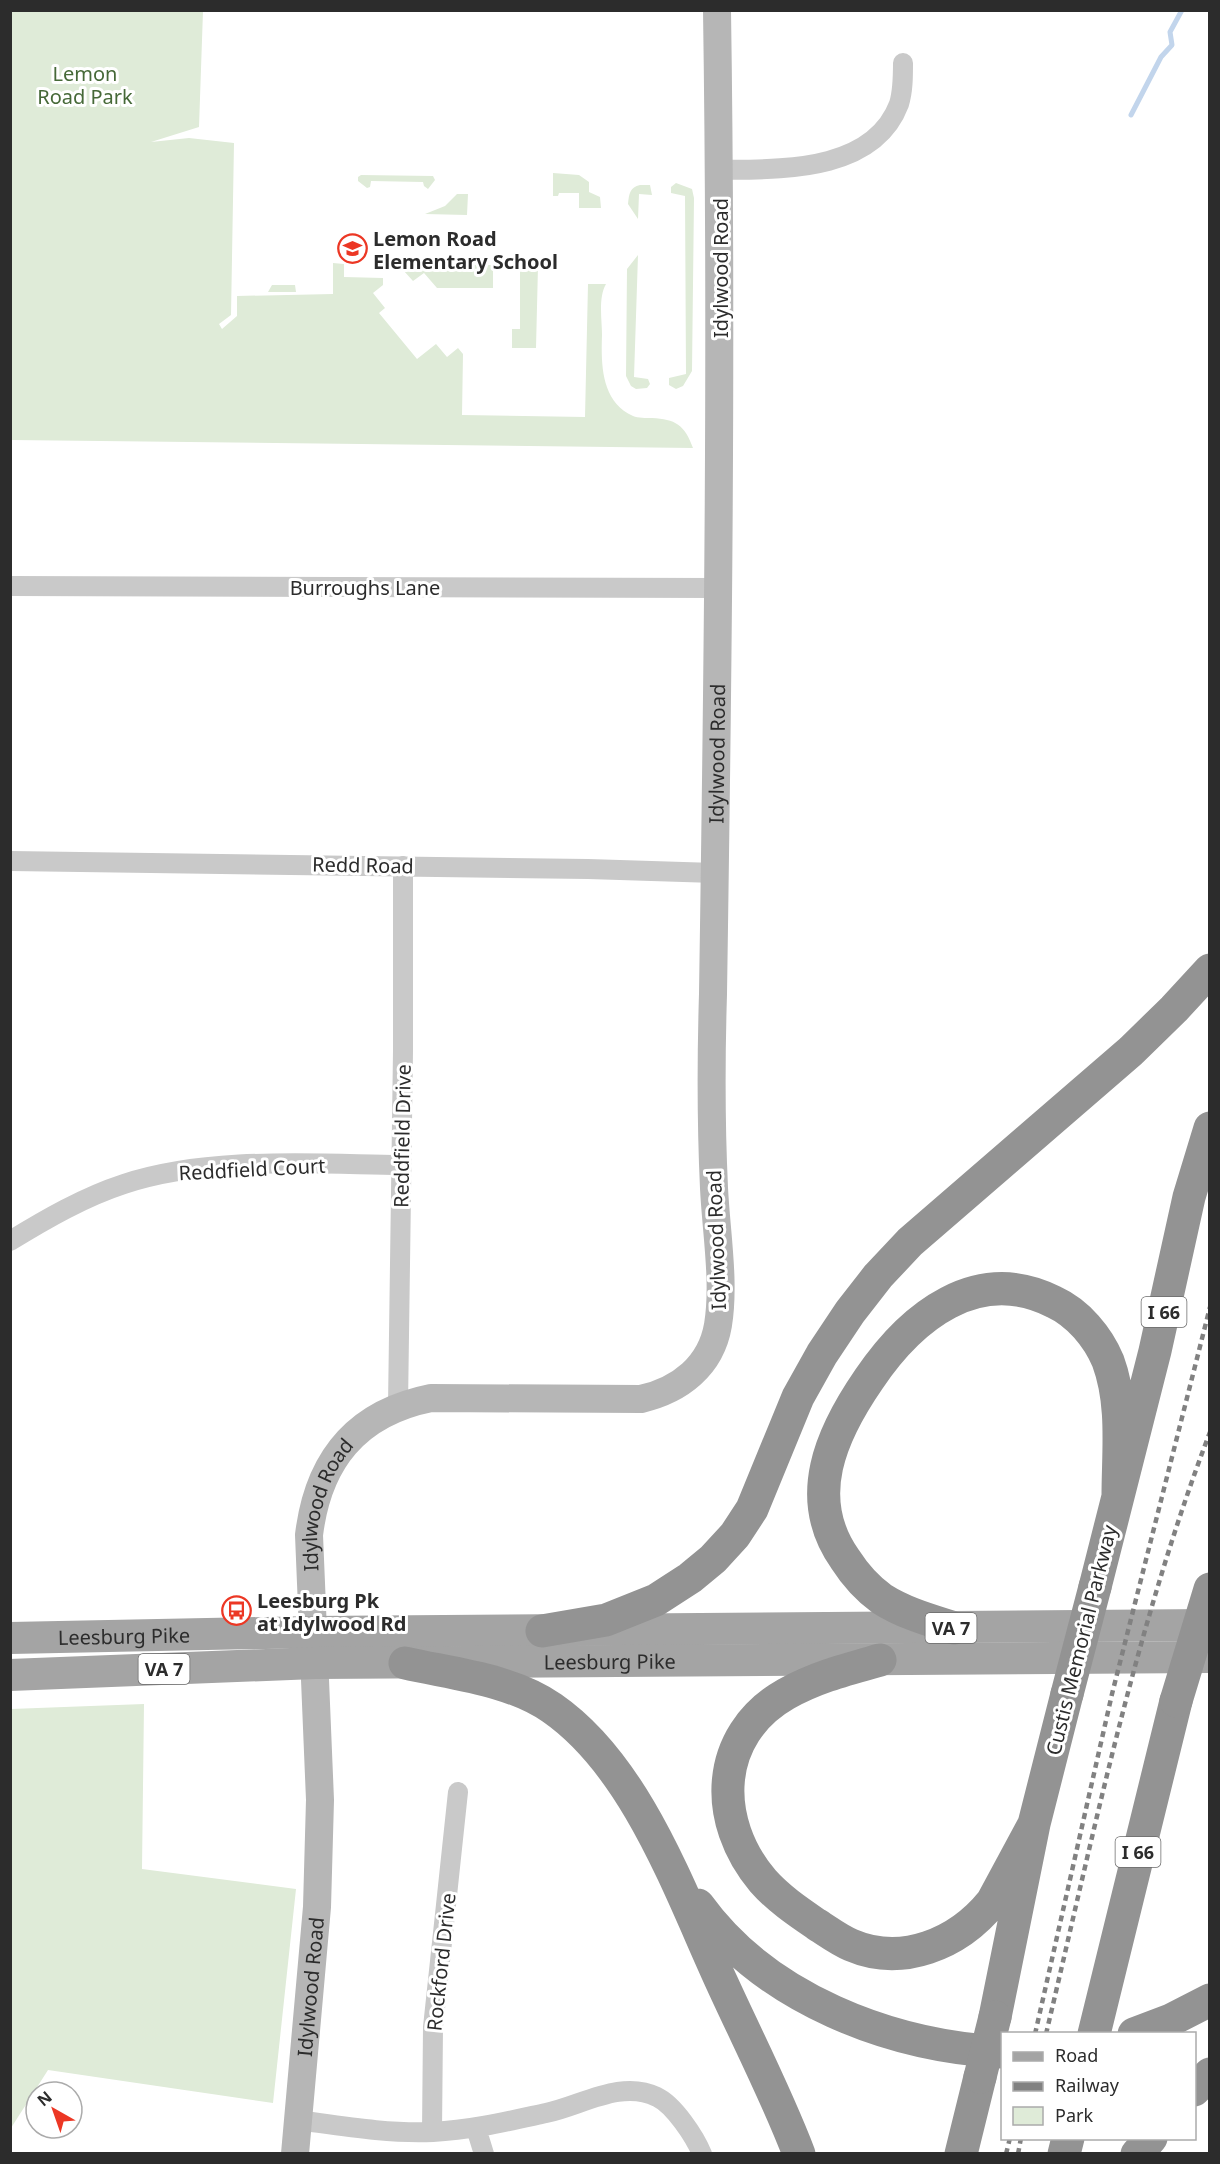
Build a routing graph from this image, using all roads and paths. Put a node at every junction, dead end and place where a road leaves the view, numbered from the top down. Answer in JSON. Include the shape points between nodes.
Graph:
{"nodes":[{"id":1,"x":717,"y":10,"type":"edge"},
{"id":2,"x":903,"y":63,"type":"dead end"},
{"id":3,"x":720,"y":170,"type":"junction"},
{"id":4,"x":10,"y":586,"type":"edge"},
{"id":5,"x":719,"y":588,"type":"junction"},
{"id":6,"x":10,"y":861,"type":"edge"},
{"id":7,"x":403,"y":866,"type":"junction"},
{"id":8,"x":715,"y":873,"type":"junction"},
{"id":9,"x":1209,"y":970,"type":"edge"},
{"id":10,"x":1209,"y":1128,"type":"edge"},
{"id":11,"x":401,"y":1165,"type":"junction"},
{"id":12,"x":10,"y":1241,"type":"edge"},
{"id":13,"x":398,"y":1406,"type":"junction"},
{"id":14,"x":1118,"y":1496,"type":"junction"},
{"id":15,"x":1209,"y":1589,"type":"edge"},
{"id":16,"x":1209,"y":1625,"type":"edge"},
{"id":17,"x":954,"y":1628,"type":"junction"},
{"id":18,"x":542,"y":1630,"type":"junction"},
{"id":19,"x":312,"y":1632,"type":"junction"},
{"id":20,"x":10,"y":1638,"type":"edge"},
{"id":21,"x":1209,"y":1657,"type":"edge"},
{"id":22,"x":880,"y":1660,"type":"junction"},
{"id":23,"x":315,"y":1663,"type":"junction"},
{"id":24,"x":405,"y":1664,"type":"junction"},
{"id":25,"x":10,"y":1675,"type":"edge"},
{"id":26,"x":459,"y":1792,"type":"dead end"},
{"id":27,"x":1034,"y":1824,"type":"junction"},
{"id":28,"x":663,"y":1854,"type":"junction"},
{"id":29,"x":1209,"y":2001,"type":"edge"},
{"id":30,"x":1098,"y":2019,"type":"edge"},
{"id":31,"x":1139,"y":2032,"type":"edge"},
{"id":32,"x":1001,"y":2052,"type":"edge"},
{"id":33,"x":1209,"y":2074,"type":"edge"},
{"id":34,"x":1209,"y":2083,"type":"edge"},
{"id":35,"x":1196,"y":2088,"type":"edge"},
{"id":36,"x":1196,"y":2094,"type":"edge"},
{"id":37,"x":297,"y":2120,"type":"junction"},
{"id":38,"x":476,"y":2128,"type":"junction"},
{"id":39,"x":432,"y":2132,"type":"junction"},
{"id":40,"x":1149,"y":2140,"type":"edge"},
{"id":41,"x":295,"y":2154,"type":"edge"},
{"id":42,"x":484,"y":2154,"type":"edge"},
{"id":43,"x":702,"y":2154,"type":"edge"},
{"id":44,"x":799,"y":2154,"type":"edge"},
{"id":45,"x":961,"y":2154,"type":"edge"},
{"id":46,"x":1137,"y":2154,"type":"edge"}],
"edges":[{"from":1,"to":3,"type":"main road","name":"Idylwood Road"},
{"from":2,"to":3,"type":"street","via":[[899,103],[891,120],[866,144],[824,162],[775,169]]},
{"from":3,"to":5,"type":"main road","name":"Idylwood Road"},
{"from":4,"to":5,"type":"street","name":"Burroughs Lane"},
{"from":5,"to":8,"type":"main road","name":"Idylwood Road"},
{"from":6,"to":7,"type":"street","name":"Redd Road"},
{"from":7,"to":8,"type":"street","name":"Redd Road"},
{"from":7,"to":11,"type":"street","name":"Reddfield Drive"},
{"from":8,"to":13,"type":"main road","name":"Idylwood Road","via":[[712,1014],[720,1286],[719,1323],[706,1358],[677,1386],[641,1399],[431,1398]]},
{"from":9,"to":18,"type":"highway","via":[[1131,1051],[910,1242],[878,1276],[822,1354],[798,1397],[752,1509],[713,1559],[656,1600],[606,1620]]},
{"from":10,"to":14,"type":"highway","name":"Custis Memorial Parkway","number":"I 66"},
{"from":11,"to":12,"type":"street","name":"Reddfield Court","via":[[263,1164],[158,1175],[93,1197]]},
{"from":11,"to":13,"type":"street","name":"Reddfield Drive"},
{"from":13,"to":19,"type":"main road","name":"Idylwood Road","via":[[360,1429],[343,1448],[318,1489],[309,1535]]},
{"from":14,"to":17,"type":"highway","via":[[1119,1416],[1115,1385],[1107,1360],[1080,1320],[1041,1295],[996,1288],[949,1301],[928,1314],[880,1363],[855,1398],[827,1459],[825,1508],[839,1550],[852,1570],[881,1598],[909,1613]]},
{"from":14,"to":27,"type":"highway","name":"Custis Memorial Parkway","number":"I 66","bridge":true},
{"from":15,"to":30,"type":"highway","number":"I 66","bridge":true,"via":[[1176,1701]]},
{"from":16,"to":17,"type":"main road","name":"Leesburg Pike","number":"VA 7"},
{"from":17,"to":18,"type":"main road","name":"Leesburg Pike","number":"VA 7"},
{"from":18,"to":19,"type":"main road","name":"Leesburg Pike","number":"VA 7"},
{"from":19,"to":20,"type":"main road","name":"Leesburg Pike","number":"VA 7"},
{"from":19,"to":23,"type":"main road","name":"Idylwood Road"},
{"from":21,"to":22,"type":"main road","name":"Leesburg Pike","number":"VA 7"},
{"from":22,"to":24,"type":"main road","name":"Leesburg Pike","number":"VA 7"},
{"from":22,"to":27,"type":"highway","via":[[825,1675],[785,1694],[761,1713],[737,1747],[727,1791],[729,1813],[739,1840],[764,1881],[798,1912],[850,1945],[872,1952],[906,1954],[951,1939],[982,1914]]},
{"from":23,"to":24,"type":"main road","name":"Leesburg Pike","number":"VA 7"},
{"from":23,"to":25,"type":"main road","name":"Leesburg Pike","number":"VA 7"},
{"from":23,"to":37,"type":"main road","name":"Idylwood Road","via":[[320,1800],[317,1907]]},
{"from":24,"to":28,"type":"highway","via":[[521,1691],[551,1708],[602,1754],[622,1780]]},
{"from":26,"to":39,"type":"street","name":"Rockford Drive","via":[[433,2027]]},
{"from":27,"to":45,"type":"highway","name":"Custis Memorial Parkway","number":"I 66","bridge":true,"via":[[995,2017]]},
{"from":28,"to":32,"type":"highway","via":[[711,1923],[760,1967],[801,1995],[891,2034],[937,2045]]},
{"from":28,"to":44,"type":"highway"},
{"from":29,"to":31,"type":"highway"},
{"from":33,"to":35,"type":"highway"},
{"from":34,"to":36,"type":"highway"},
{"from":37,"to":39,"type":"street","via":[[368,2130]]},
{"from":37,"to":41,"type":"main road","name":"Idylwood Road"},
{"from":38,"to":39,"type":"street"},
{"from":38,"to":42,"type":"street"},
{"from":38,"to":43,"type":"street","via":[[553,2112],[618,2092],[637,2092],[658,2097],[681,2119]]},
{"from":40,"to":46,"type":"highway"}]}
